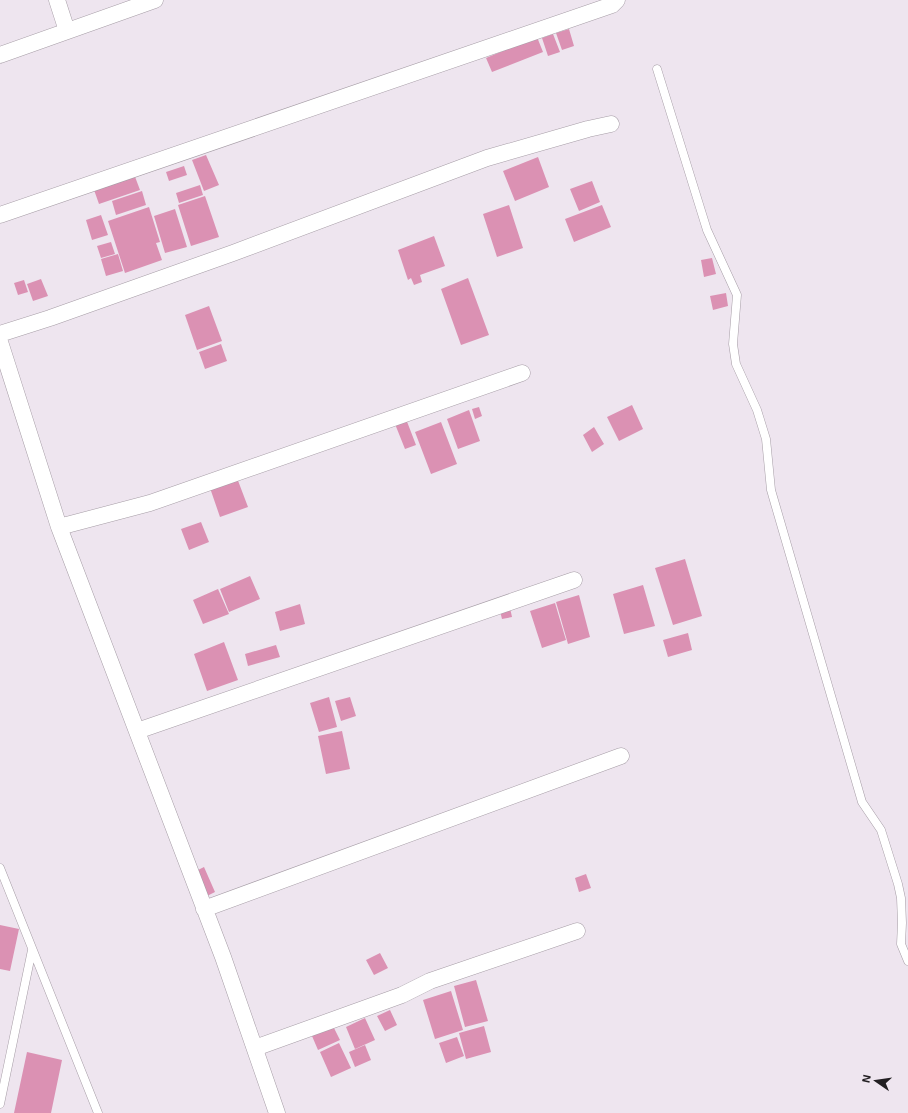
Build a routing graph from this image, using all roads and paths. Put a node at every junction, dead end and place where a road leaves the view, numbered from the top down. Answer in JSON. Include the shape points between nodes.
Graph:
{"nodes":[{"id":1,"x":57,"y":0,"type":"edge"},
{"id":2,"x":155,"y":0,"type":"edge"},
{"id":3,"x":618,"y":0,"type":"edge"},
{"id":4,"x":67,"y":31,"type":"junction"},
{"id":5,"x":0,"y":55,"type":"edge"},
{"id":6,"x":657,"y":69,"type":"dead end"},
{"id":7,"x":611,"y":124,"type":"dead end"},
{"id":8,"x":0,"y":215,"type":"edge"},
{"id":9,"x":0,"y":334,"type":"edge"},
{"id":10,"x":0,"y":342,"type":"edge"},
{"id":11,"x":522,"y":373,"type":"dead end"},
{"id":12,"x":59,"y":527,"type":"junction"},
{"id":13,"x":574,"y":580,"type":"dead end"},
{"id":14,"x":137,"y":731,"type":"junction"},
{"id":15,"x":621,"y":756,"type":"dead end"},
{"id":16,"x":0,"y":868,"type":"edge"},
{"id":17,"x":204,"y":909,"type":"junction"},
{"id":18,"x":577,"y":931,"type":"dead end"},
{"id":19,"x":32,"y":949,"type":"junction"},
{"id":20,"x":908,"y":961,"type":"edge"},
{"id":21,"x":255,"y":1048,"type":"junction"},
{"id":22,"x":0,"y":1104,"type":"edge"},
{"id":23,"x":98,"y":1113,"type":"edge"},
{"id":24,"x":277,"y":1113,"type":"edge"}],
"edges":[{"from":1,"to":4,"type":"street"},
{"from":2,"to":4,"type":"street"},
{"from":3,"to":8,"type":"street","via":[[612,5]]},
{"from":4,"to":5,"type":"street"},
{"from":6,"to":20,"type":"lane","via":[[706,230],[737,295],[733,344],[736,364],[757,410],[766,439],[771,490],[862,802],[881,830],[898,884],[902,910],[901,944]]},
{"from":7,"to":9,"type":"street","via":[[488,158],[233,254]]},
{"from":10,"to":12,"type":"street"},
{"from":11,"to":12,"type":"street","via":[[150,503]]},
{"from":12,"to":14,"type":"street"},
{"from":13,"to":14,"type":"street"},
{"from":14,"to":17,"type":"street"},
{"from":15,"to":17,"type":"street"},
{"from":16,"to":19,"type":"lane"},
{"from":17,"to":21,"type":"street"},
{"from":18,"to":21,"type":"street","via":[[430,981],[402,995]]},
{"from":19,"to":22,"type":"lane"},
{"from":19,"to":23,"type":"lane"},
{"from":21,"to":24,"type":"street"}]}
